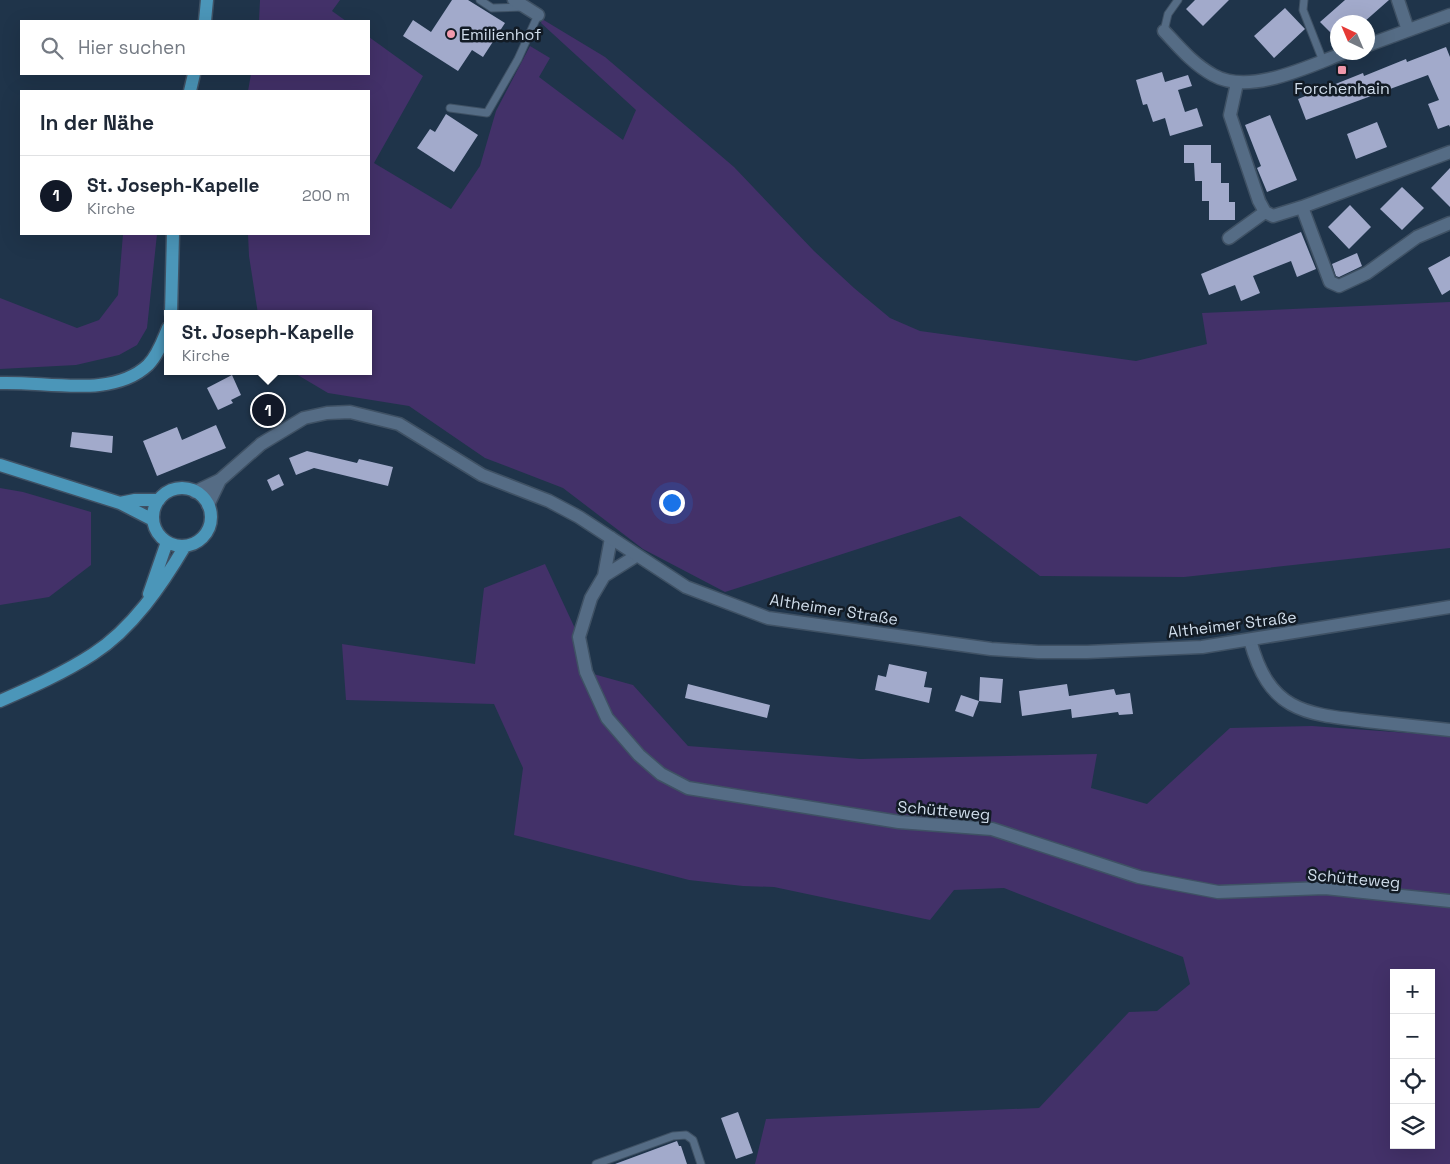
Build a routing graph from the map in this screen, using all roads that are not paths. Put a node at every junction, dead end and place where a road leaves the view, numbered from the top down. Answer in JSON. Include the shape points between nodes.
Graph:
{"nodes":[{"id":1,"x":207,"y":0,"type":"edge"},
{"id":2,"x":480,"y":0,"type":"edge"},
{"id":3,"x":514,"y":0,"type":"edge"},
{"id":4,"x":1178,"y":0,"type":"edge"},
{"id":5,"x":1304,"y":0,"type":"edge"},
{"id":6,"x":1398,"y":0,"type":"edge"},
{"id":7,"x":525,"y":7,"type":"junction"},
{"id":8,"x":538,"y":15,"type":"joint"},
{"id":9,"x":1450,"y":15,"type":"edge"},
{"id":10,"x":205,"y":20,"type":"edge"},
{"id":11,"x":1408,"y":30,"type":"junction"},
{"id":12,"x":1164,"y":31,"type":"joint"},
{"id":13,"x":1375,"y":42,"type":"edge"},
{"id":14,"x":1330,"y":58,"type":"edge"},
{"id":15,"x":1323,"y":61,"type":"junction"},
{"id":16,"x":194,"y":75,"type":"edge"},
{"id":17,"x":1237,"y":83,"type":"junction"},
{"id":18,"x":190,"y":90,"type":"edge"},
{"id":19,"x":450,"y":108,"type":"dead end"},
{"id":20,"x":1450,"y":152,"type":"edge"},
{"id":21,"x":1302,"y":207,"type":"junction"},
{"id":22,"x":1265,"y":212,"type":"junction"},
{"id":23,"x":1450,"y":223,"type":"edge"},
{"id":24,"x":173,"y":235,"type":"edge"},
{"id":25,"x":1229,"y":238,"type":"dead end"},
{"id":26,"x":171,"y":310,"type":"edge"},
{"id":27,"x":164,"y":338,"type":"edge"},
{"id":28,"x":0,"y":383,"type":"edge"},
{"id":29,"x":0,"y":465,"type":"edge"},
{"id":30,"x":220,"y":480,"type":"junction"},
{"id":31,"x":195,"y":492,"type":"junction"},
{"id":32,"x":159,"y":500,"type":"junction"},
{"id":33,"x":120,"y":503,"type":"junction"},
{"id":34,"x":208,"y":505,"type":"junction"},
{"id":35,"x":153,"y":520,"type":"junction"},
{"id":36,"x":611,"y":538,"type":"junction"},
{"id":37,"x":167,"y":542,"type":"junction"},
{"id":38,"x":185,"y":546,"type":"junction"},
{"id":39,"x":636,"y":556,"type":"junction"},
{"id":40,"x":604,"y":576,"type":"junction"},
{"id":41,"x":146,"y":601,"type":"junction"},
{"id":42,"x":1450,"y":607,"type":"edge"},
{"id":43,"x":1250,"y":640,"type":"junction"},
{"id":44,"x":0,"y":701,"type":"edge"},
{"id":45,"x":1450,"y":730,"type":"edge"},
{"id":46,"x":1450,"y":902,"type":"edge"},
{"id":47,"x":596,"y":1164,"type":"edge"},
{"id":48,"x":701,"y":1164,"type":"edge"}],
"edges":[{"from":1,"to":10,"type":"main road"},
{"from":2,"to":7,"type":"lane","via":[[492,8]]},
{"from":3,"to":7,"type":"street"},
{"from":4,"to":12,"type":"lane","via":[[1168,14]]},
{"from":5,"to":15,"type":"lane","via":[[1304,10]]},
{"from":6,"to":11,"type":"street"},
{"from":7,"to":8,"type":"street"},
{"from":8,"to":19,"type":"lane","via":[[518,59],[487,113]]},
{"from":9,"to":11,"type":"street"},
{"from":11,"to":13,"type":"street"},
{"from":12,"to":17,"type":"street","via":[[1192,61],[1214,76]]},
{"from":14,"to":15,"type":"street"},
{"from":15,"to":17,"type":"street","via":[[1276,78]]},
{"from":16,"to":18,"type":"main road"},
{"from":17,"to":22,"type":"street","via":[[1230,115],[1258,201]]},
{"from":20,"to":21,"type":"street"},
{"from":21,"to":22,"type":"street","via":[[1274,216]]},
{"from":21,"to":23,"type":"street","via":[[1330,282],[1340,286],[1367,273],[1417,237]]},
{"from":22,"to":25,"type":"street"},
{"from":24,"to":26,"type":"main road"},
{"from":27,"to":28,"type":"main road","via":[[148,365],[124,380],[102,386]]},
{"from":29,"to":33,"type":"main road"},
{"from":30,"to":31,"type":"street","name":"Altheimer Straße"},
{"from":30,"to":34,"type":"street","name":"Altheimer Straße"},
{"from":30,"to":36,"type":"street","name":"Altheimer Straße","via":[[261,444],[304,418],[350,412],[399,424],[482,475],[549,501]]},
{"from":31,"to":32,"type":"main road","via":[[175,489]]},
{"from":31,"to":34,"type":"main road"},
{"from":32,"to":33,"type":"main road"},
{"from":32,"to":35,"type":"main road"},
{"from":33,"to":35,"type":"main road"},
{"from":34,"to":38,"type":"main road","via":[[207,531],[201,539]]},
{"from":35,"to":37,"type":"main road","via":[[155,529]]},
{"from":36,"to":39,"type":"street","name":"Altheimer Straße"},
{"from":36,"to":40,"type":"street","name":"Schütteweg"},
{"from":37,"to":38,"type":"main road"},
{"from":37,"to":41,"type":"main road"},
{"from":38,"to":41,"type":"main road","via":[[165,580]]},
{"from":39,"to":40,"type":"street","name":"Schütteweg"},
{"from":39,"to":43,"type":"street","name":"Altheimer Straße","via":[[686,586],[768,618],[801,623],[1038,652],[1202,647]]},
{"from":40,"to":46,"type":"street","name":"Schütteweg","via":[[591,598],[579,637],[586,672],[607,718],[639,755],[661,774],[688,788],[899,822],[992,829],[1139,877],[1218,892],[1325,888]]},
{"from":41,"to":44,"type":"main road","via":[[125,628],[95,653],[55,677]]},
{"from":42,"to":43,"type":"street","name":"Altheimer Straße"},
{"from":43,"to":45,"type":"street","via":[[1262,674],[1273,690],[1292,706],[1318,716]]},
{"from":47,"to":48,"type":"lane","via":[[673,1136],[686,1135],[693,1140]]}]}
